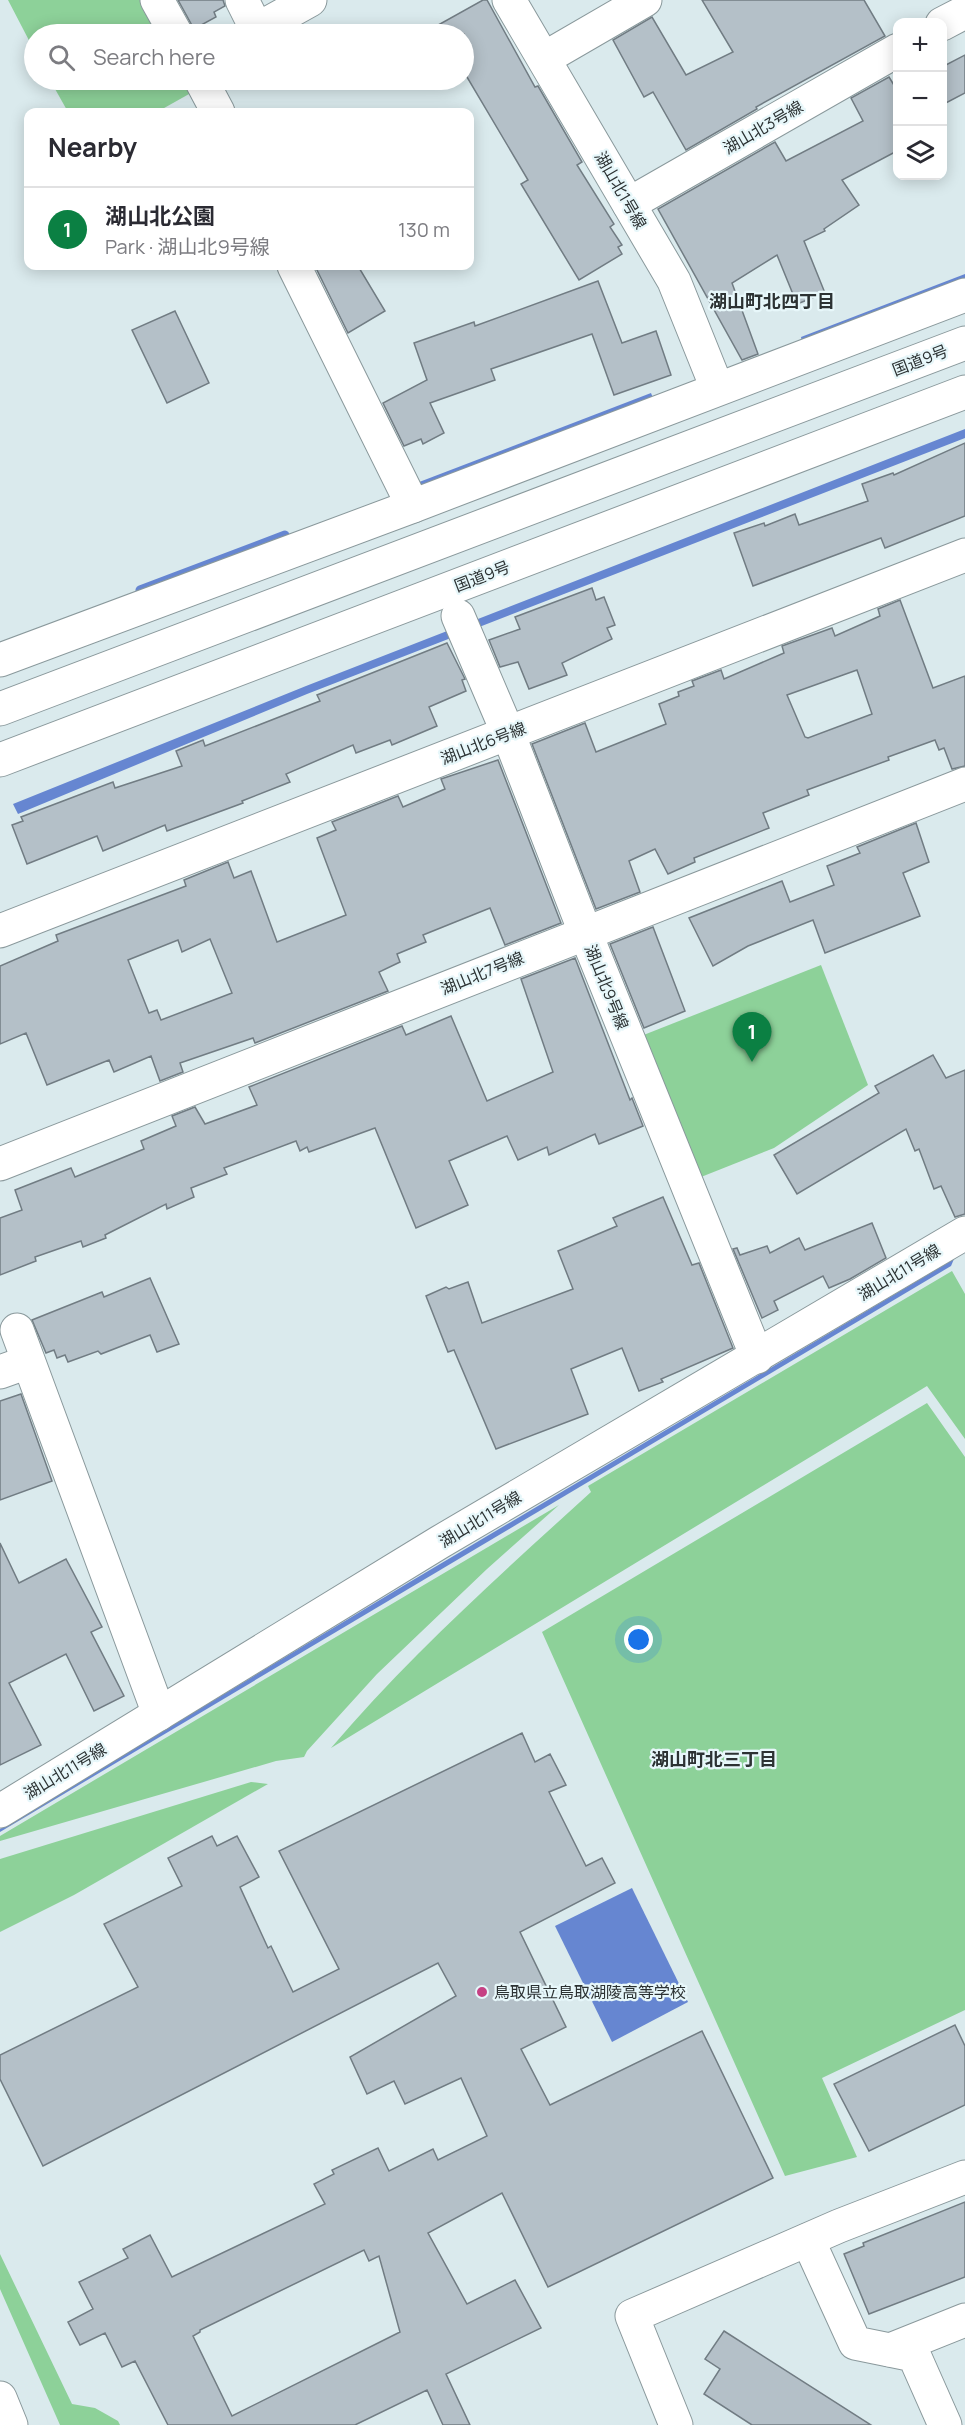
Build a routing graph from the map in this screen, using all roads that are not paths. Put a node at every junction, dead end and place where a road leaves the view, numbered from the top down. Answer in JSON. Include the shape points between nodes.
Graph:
{"nodes":[{"id":1,"x":157,"y":0,"type":"edge"},
{"id":2,"x":242,"y":0,"type":"edge"},
{"id":3,"x":310,"y":0,"type":"edge"},
{"id":4,"x":509,"y":0,"type":"edge"},
{"id":5,"x":645,"y":0,"type":"edge"},
{"id":6,"x":965,"y":12,"type":"edge"},
{"id":7,"x":947,"y":21,"type":"edge"},
{"id":8,"x":170,"y":24,"type":"edge"},
{"id":9,"x":250,"y":24,"type":"edge"},
{"id":10,"x":267,"y":24,"type":"edge"},
{"id":11,"x":893,"y":52,"type":"edge"},
{"id":12,"x":545,"y":58,"type":"junction"},
{"id":13,"x":206,"y":90,"type":"edge"},
{"id":14,"x":216,"y":108,"type":"edge"},
{"id":15,"x":629,"y":204,"type":"junction"},
{"id":16,"x":296,"y":270,"type":"edge"},
{"id":17,"x":965,"y":295,"type":"edge"},
{"id":18,"x":965,"y":343,"type":"edge"},
{"id":19,"x":717,"y":388,"type":"junction"},
{"id":20,"x":965,"y":392,"type":"edge"},
{"id":21,"x":413,"y":506,"type":"junction"},
{"id":22,"x":965,"y":555,"type":"edge"},
{"id":23,"x":458,"y":616,"type":"dead end"},
{"id":24,"x":0,"y":660,"type":"edge"},
{"id":25,"x":0,"y":709,"type":"edge"},
{"id":26,"x":508,"y":733,"type":"junction"},
{"id":27,"x":0,"y":760,"type":"edge"},
{"id":28,"x":965,"y":784,"type":"edge"},
{"id":29,"x":0,"y":931,"type":"edge"},
{"id":30,"x":585,"y":932,"type":"junction"},
{"id":31,"x":0,"y":1164,"type":"edge"},
{"id":32,"x":962,"y":1241,"type":"edge"},
{"id":33,"x":17,"y":1330,"type":"dead end"},
{"id":34,"x":757,"y":1357,"type":"junction"},
{"id":35,"x":14,"y":1367,"type":"edge"},
{"id":36,"x":159,"y":1714,"type":"junction"},
{"id":37,"x":0,"y":1811,"type":"edge"},
{"id":38,"x":965,"y":2177,"type":"edge"},
{"id":39,"x":808,"y":2240,"type":"junction"},
{"id":40,"x":965,"y":2320,"type":"edge"},
{"id":41,"x":890,"y":2350,"type":"junction"},
{"id":42,"x":0,"y":2398,"type":"edge"},
{"id":43,"x":11,"y":2425,"type":"edge"},
{"id":44,"x":676,"y":2425,"type":"edge"},
{"id":45,"x":945,"y":2425,"type":"edge"}],
"edges":[{"from":1,"to":8,"type":"main road"},
{"from":2,"to":9,"type":"main road"},
{"from":3,"to":10,"type":"main road"},
{"from":4,"to":12,"type":"main road","name":"湖山北1号線"},
{"from":5,"to":12,"type":"main road"},
{"from":6,"to":7,"type":"main road"},
{"from":11,"to":15,"type":"main road","name":"湖山北3号線"},
{"from":12,"to":15,"type":"main road","name":"湖山北1号線"},
{"from":13,"to":14,"type":"main road"},
{"from":15,"to":19,"type":"main road","name":"湖山北1号線","via":[[674,281]]},
{"from":16,"to":21,"type":"main road"},
{"from":17,"to":19,"type":"main road"},
{"from":18,"to":25,"type":"main road","name":"国道9号"},
{"from":19,"to":21,"type":"main road"},
{"from":20,"to":27,"type":"main road","name":"国道9号"},
{"from":21,"to":24,"type":"main road"},
{"from":22,"to":26,"type":"main road","name":"湖山北6号線"},
{"from":23,"to":26,"type":"main road","name":"湖山北9号線"},
{"from":26,"to":29,"type":"main road","name":"湖山北6号線"},
{"from":26,"to":30,"type":"main road","name":"湖山北9号線"},
{"from":28,"to":30,"type":"main road","name":"湖山北7号線"},
{"from":30,"to":31,"type":"main road","name":"湖山北7号線"},
{"from":30,"to":34,"type":"main road","name":"湖山北9号線"},
{"from":32,"to":34,"type":"main road","name":"湖山北11号線"},
{"from":33,"to":35,"type":"main road"},
{"from":34,"to":36,"type":"main road","name":"湖山北11号線","via":[[440,1542]]},
{"from":35,"to":36,"type":"main road"},
{"from":36,"to":37,"type":"main road","name":"湖山北11号線"},
{"from":38,"to":39,"type":"main road"},
{"from":39,"to":41,"type":"main road","via":[[855,2343]]},
{"from":39,"to":44,"type":"main road","via":[[632,2316]]},
{"from":40,"to":41,"type":"main road"},
{"from":41,"to":45,"type":"main road","via":[[914,2355]]},
{"from":42,"to":43,"type":"main road"}]}
